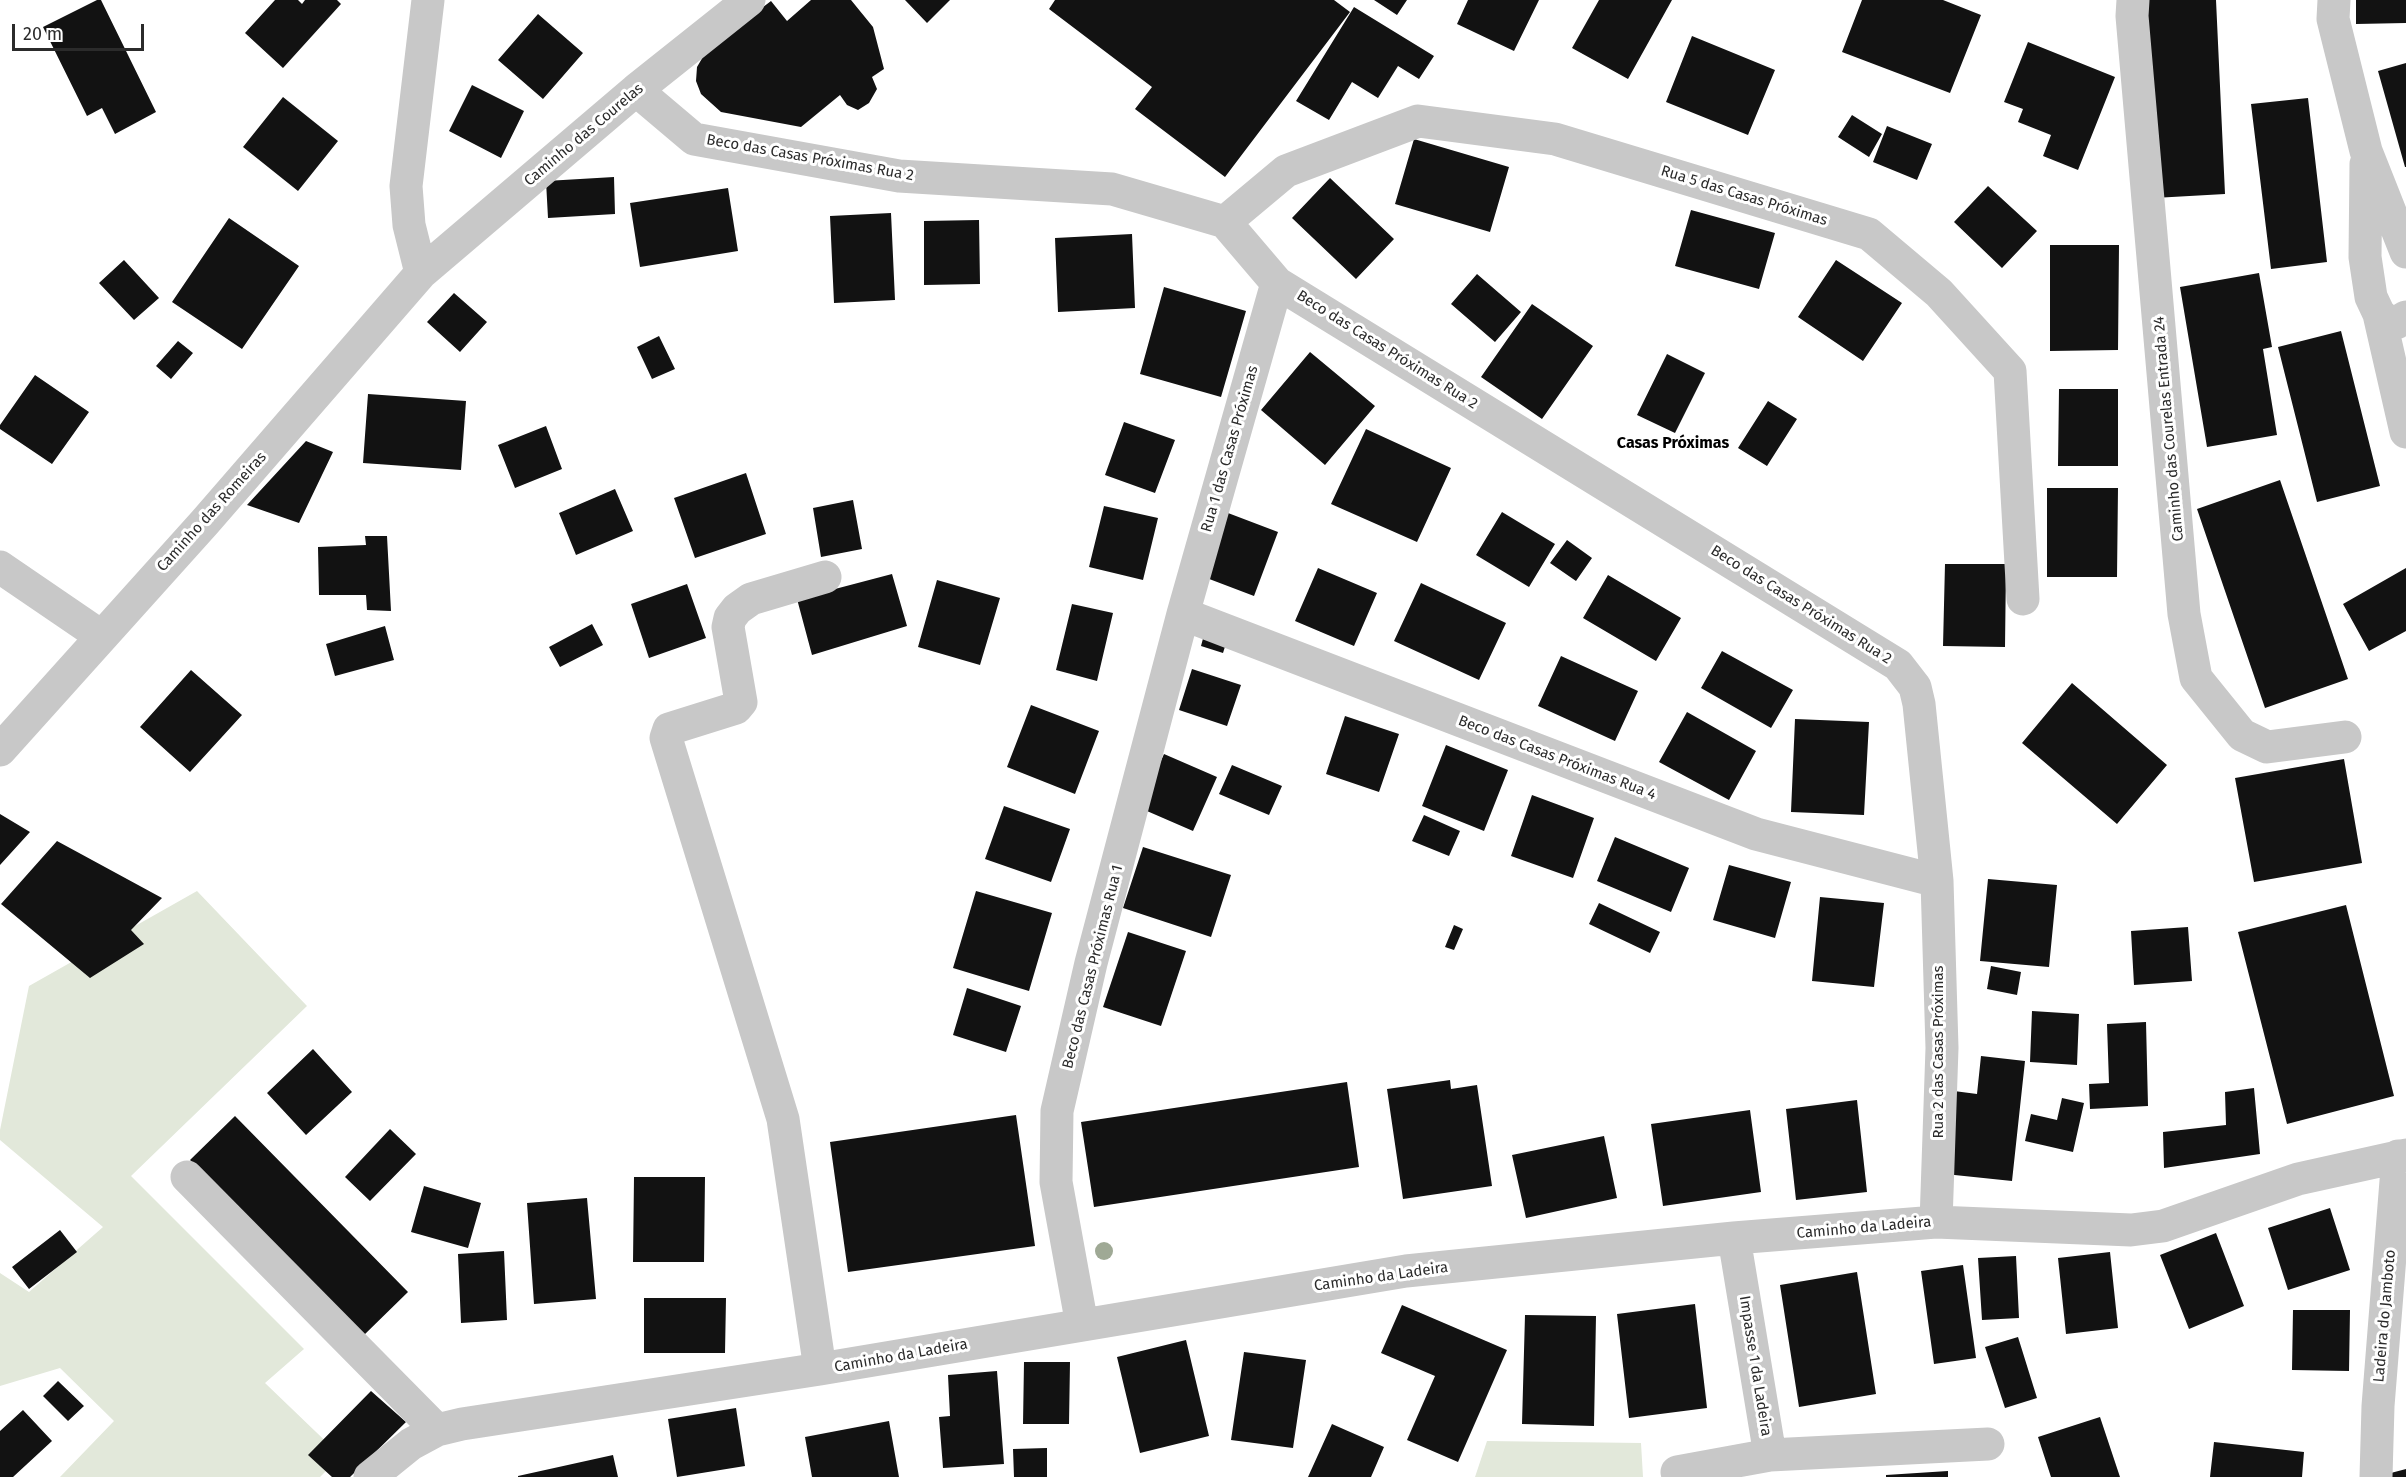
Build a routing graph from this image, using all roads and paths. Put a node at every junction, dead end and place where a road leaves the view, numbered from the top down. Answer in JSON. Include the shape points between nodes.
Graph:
{"nodes":[{"id":1,"x":428,"y":0,"type":"edge"},
{"id":2,"x":749,"y":0,"type":"edge"},
{"id":3,"x":2133,"y":0,"type":"edge"},
{"id":4,"x":2334,"y":0,"type":"edge"},
{"id":5,"x":636,"y":90,"type":"junction"},
{"id":6,"x":2366,"y":151,"type":"junction"},
{"id":7,"x":1225,"y":222,"type":"junction"},
{"id":8,"x":2406,"y":252,"type":"edge"},
{"id":9,"x":421,"y":273,"type":"junction"},
{"id":10,"x":1277,"y":283,"type":"junction"},
{"id":11,"x":2392,"y":316,"type":"edge"},
{"id":12,"x":2406,"y":432,"type":"edge"},
{"id":13,"x":0,"y":567,"type":"edge"},
{"id":14,"x":825,"y":577,"type":"dead end"},
{"id":15,"x":2023,"y":598,"type":"dead end"},
{"id":16,"x":1183,"y":614,"type":"junction"},
{"id":17,"x":101,"y":636,"type":"junction"},
{"id":18,"x":2345,"y":737,"type":"dead end"},
{"id":19,"x":0,"y":750,"type":"edge"},
{"id":20,"x":1937,"y":881,"type":"junction"},
{"id":21,"x":2402,"y":1155,"type":"edge"},
{"id":22,"x":187,"y":1177,"type":"dead end"},
{"id":23,"x":1936,"y":1222,"type":"junction"},
{"id":24,"x":1734,"y":1238,"type":"junction"},
{"id":25,"x":1082,"y":1325,"type":"junction"},
{"id":26,"x":820,"y":1370,"type":"junction"},
{"id":27,"x":437,"y":1430,"type":"junction"},
{"id":28,"x":1988,"y":1444,"type":"dead end"},
{"id":29,"x":1770,"y":1455,"type":"junction"},
{"id":30,"x":1677,"y":1472,"type":"dead end"},
{"id":31,"x":370,"y":1477,"type":"edge"},
{"id":32,"x":2376,"y":1477,"type":"edge"}],
"edges":[{"from":1,"to":9,"type":"street","via":[[406,186],[409,225]]},
{"from":2,"to":5,"type":"street","name":"Caminho das Courelas"},
{"from":3,"to":18,"type":"street","name":"Caminho das Courelas Entrada 24","via":[[2184,614],[2196,678],[2242,735],[2267,747]]},
{"from":4,"to":6,"type":"street","via":[[2333,19]]},
{"from":5,"to":7,"type":"street","name":"Beco das Casas Próximas Rua 2","via":[[694,139],[899,176],[1112,189]]},
{"from":5,"to":9,"type":"street","name":"Caminho das Courelas"},
{"from":6,"to":8,"type":"street"},
{"from":6,"to":11,"type":"street","via":[[2365,257],[2372,297]]},
{"from":7,"to":10,"type":"street","name":"Beco das Casas Próximas Rua 2"},
{"from":7,"to":15,"type":"street","name":"Rua 5 das Casas Próximas","via":[[1286,171],[1418,121],[1555,139],[1869,234],[1939,293],[2010,371]]},
{"from":9,"to":17,"type":"street","name":"Caminho das Romeiras"},
{"from":10,"to":16,"type":"street","name":"Rua 1 das Casas Próximas"},
{"from":10,"to":20,"type":"street","name":"Beco das Casas Próximas Rua 2","via":[[1898,666],[1915,687],[1919,704]]},
{"from":11,"to":12,"type":"street"},
{"from":13,"to":17,"type":"street"},
{"from":14,"to":26,"type":"street","via":[[751,599],[737,609],[728,627],[741,702],[736,708],[669,729],[666,738],[783,1119]]},
{"from":16,"to":20,"type":"street","name":"Beco das Casas Próximas Rua 4","via":[[1756,834]]},
{"from":16,"to":25,"type":"street","name":"Beco das Casas Próximas Rua 1","via":[[1091,963],[1057,1111],[1056,1182]]},
{"from":17,"to":19,"type":"street","name":"Caminho das Romeiras"},
{"from":20,"to":23,"type":"street","name":"Rua 2 das Casas Próximas","via":[[1942,1048]]},
{"from":21,"to":23,"type":"street","name":"Caminho da Ladeira","via":[[2298,1179],[2163,1226],[2131,1230]]},
{"from":21,"to":32,"type":"street","name":"Ladeira do Jamboto","via":[[2378,1406]]},
{"from":22,"to":27,"type":"street"},
{"from":23,"to":24,"type":"street","name":"Caminho da Ladeira"},
{"from":24,"to":25,"type":"street","name":"Caminho da Ladeira","via":[[1406,1271]]},
{"from":24,"to":29,"type":"street","name":"Impasse 1 da Ladeira"},
{"from":25,"to":26,"type":"street","name":"Caminho da Ladeira"},
{"from":26,"to":27,"type":"street","name":"Caminho da Ladeira"},
{"from":27,"to":31,"type":"street","name":"Caminho da Ladeira","via":[[411,1444]]},
{"from":28,"to":29,"type":"street","name":"Impasse 1 da Ladeira"},
{"from":29,"to":30,"type":"street"}]}
